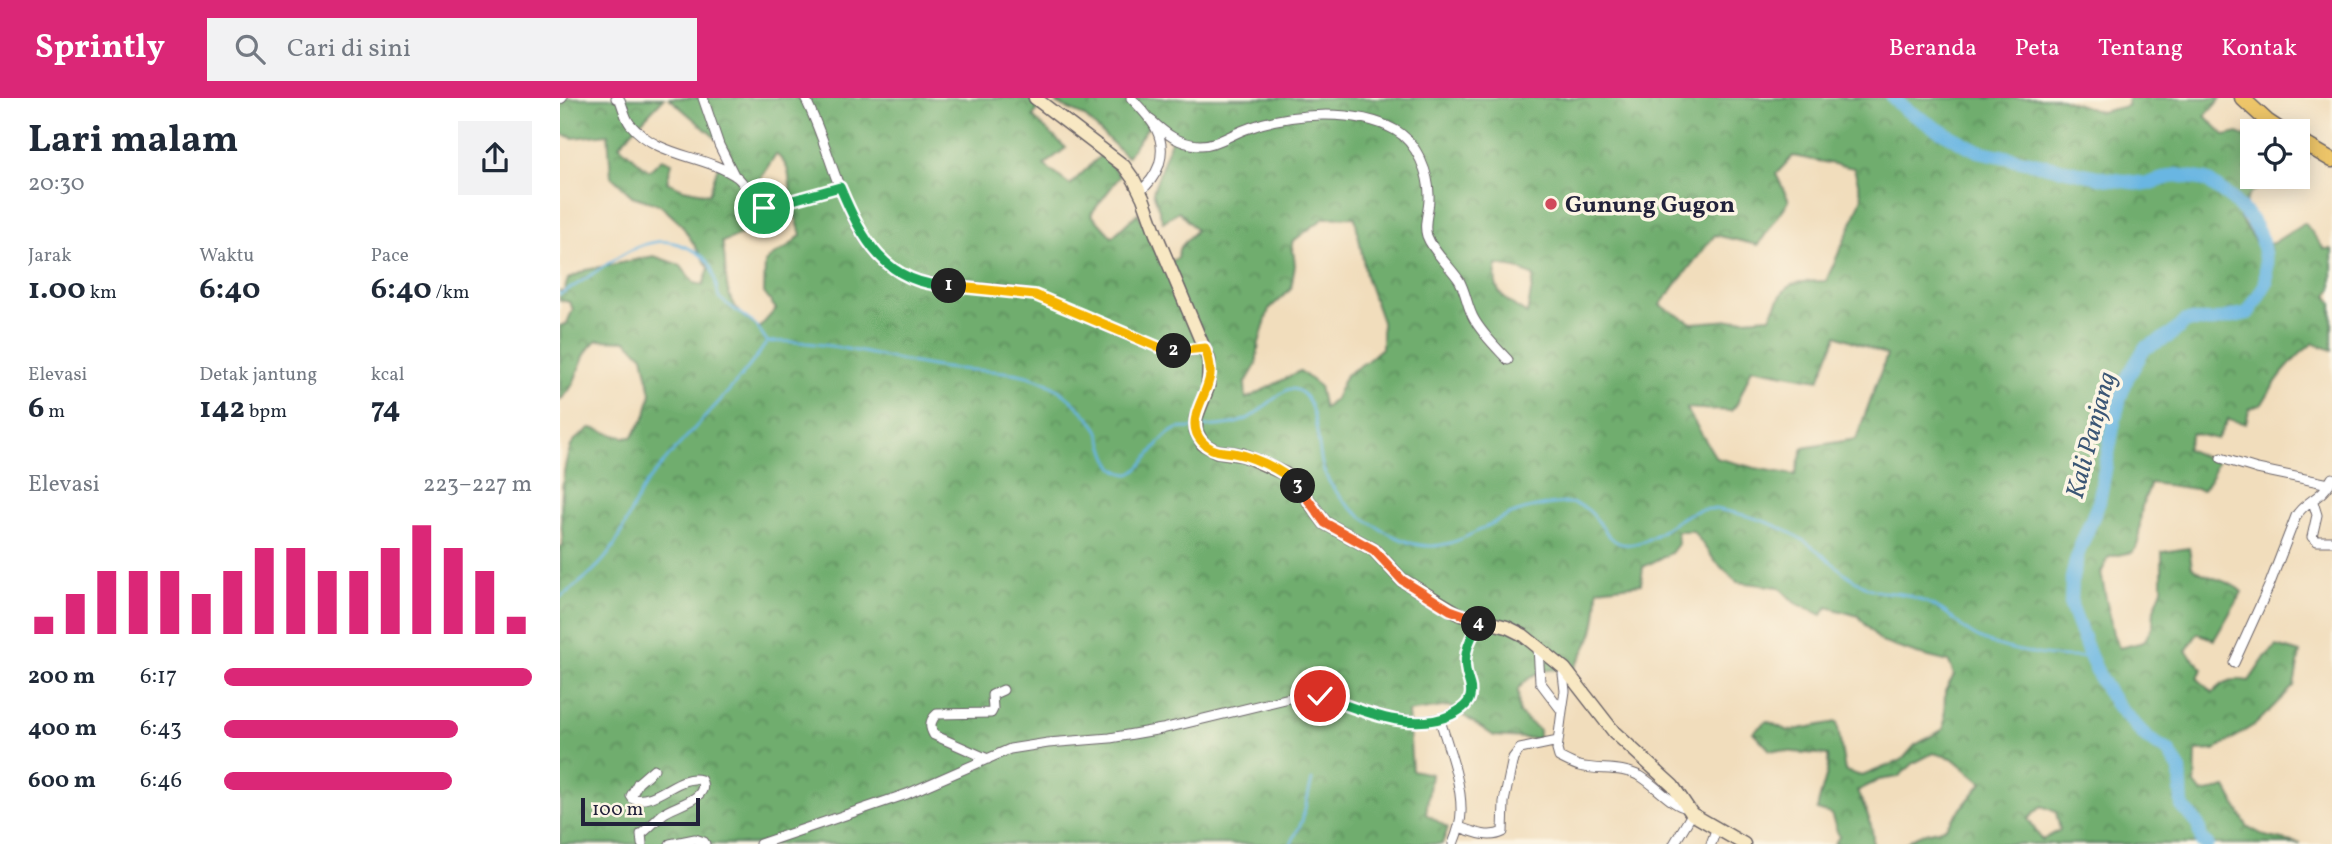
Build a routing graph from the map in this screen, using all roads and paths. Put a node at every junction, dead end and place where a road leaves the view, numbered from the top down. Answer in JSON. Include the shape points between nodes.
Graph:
{"nodes":[{"id":1,"x":617,"y":98,"type":"edge"},
{"id":2,"x":702,"y":98,"type":"edge"},
{"id":3,"x":805,"y":98,"type":"edge"},
{"id":4,"x":1035,"y":98,"type":"edge"},
{"id":5,"x":1131,"y":98,"type":"edge"},
{"id":6,"x":2242,"y":98,"type":"edge"},
{"id":7,"x":2265,"y":119,"type":"edge"},
{"id":8,"x":1152,"y":121,"type":"junction"},
{"id":9,"x":2310,"y":148,"type":"edge"},
{"id":10,"x":2332,"y":160,"type":"edge"},
{"id":11,"x":734,"y":175,"type":"junction"},
{"id":12,"x":840,"y":187,"type":"junction"},
{"id":13,"x":1140,"y":191,"type":"junction"},
{"id":14,"x":1205,"y":348,"type":"junction"},
{"id":15,"x":1508,"y":360,"type":"dead end"},
{"id":16,"x":2221,"y":458,"type":"dead end"},
{"id":17,"x":2331,"y":481,"type":"edge"},
{"id":18,"x":2313,"y":502,"type":"junction"},
{"id":19,"x":2332,"y":541,"type":"edge"},
{"id":20,"x":1481,"y":621,"type":"junction"},
{"id":21,"x":1538,"y":647,"type":"junction"},
{"id":22,"x":2234,"y":663,"type":"dead end"},
{"id":23,"x":1565,"y":669,"type":"junction"},
{"id":24,"x":1003,"y":690,"type":"dead end"},
{"id":25,"x":1562,"y":711,"type":"junction"},
{"id":26,"x":1440,"y":720,"type":"junction"},
{"id":27,"x":1558,"y":741,"type":"junction"},
{"id":28,"x":988,"y":759,"type":"junction"},
{"id":29,"x":654,"y":769,"type":"dead end"},
{"id":30,"x":1689,"y":810,"type":"junction"},
{"id":31,"x":1458,"y":827,"type":"junction"},
{"id":32,"x":1717,"y":827,"type":"junction"},
{"id":33,"x":642,"y":844,"type":"edge"},
{"id":34,"x":670,"y":844,"type":"edge"},
{"id":35,"x":705,"y":844,"type":"edge"},
{"id":36,"x":760,"y":844,"type":"edge"},
{"id":37,"x":1453,"y":844,"type":"edge"},
{"id":38,"x":1674,"y":844,"type":"edge"},
{"id":39,"x":1711,"y":844,"type":"edge"},
{"id":40,"x":1744,"y":844,"type":"edge"}],
"edges":[{"from":1,"to":11,"type":"street","via":[[630,124],[664,150]]},
{"from":2,"to":11,"type":"street"},
{"from":3,"to":12,"type":"street"},
{"from":4,"to":13,"type":"street","via":[[1110,153]]},
{"from":5,"to":8,"type":"street"},
{"from":6,"to":7,"type":"main road"},
{"from":8,"to":13,"type":"street","via":[[1160,136],[1160,159],[1155,174]]},
{"from":8,"to":15,"type":"street","via":[[1174,139],[1200,145],[1267,122],[1318,115],[1370,121],[1395,130],[1414,149],[1428,182],[1427,236],[1459,281],[1472,317]]},
{"from":9,"to":10,"type":"main road"},
{"from":11,"to":12,"type":"street","via":[[764,208]]},
{"from":12,"to":14,"type":"street","via":[[872,250],[891,268],[917,281],[1035,295],[1167,350]]},
{"from":13,"to":14,"type":"street"},
{"from":14,"to":20,"type":"street","via":[[1210,376],[1196,415],[1203,444],[1243,455],[1289,477],[1325,523],[1374,550],[1416,590]]},
{"from":16,"to":17,"type":"street"},
{"from":17,"to":18,"type":"street"},
{"from":18,"to":19,"type":"street","via":[[2318,515],[2312,537]]},
{"from":18,"to":22,"type":"street","via":[[2301,508],[2294,521]]},
{"from":20,"to":21,"type":"street","via":[[1507,627]]},
{"from":20,"to":26,"type":"street","via":[[1466,652],[1471,687],[1468,702]]},
{"from":21,"to":23,"type":"street"},
{"from":21,"to":25,"type":"street","via":[[1540,682]]},
{"from":23,"to":25,"type":"street"},
{"from":23,"to":30,"type":"street","via":[[1614,732],[1673,786]]},
{"from":24,"to":28,"type":"street","via":[[992,695],[990,713],[937,714],[931,722],[934,735]]},
{"from":25,"to":27,"type":"street"},
{"from":26,"to":28,"type":"street","via":[[1405,720],[1301,695],[1162,729],[1019,748]]},
{"from":26,"to":31,"type":"street","via":[[1461,801]]},
{"from":27,"to":30,"type":"street","via":[[1558,755],[1564,760],[1631,773]]},
{"from":27,"to":31,"type":"street","via":[[1520,749],[1513,758],[1503,832],[1489,835]]},
{"from":28,"to":36,"type":"street","via":[[907,794]]},
{"from":29,"to":33,"type":"street","via":[[634,788],[634,799],[648,799],[690,779],[701,780],[704,786],[695,797],[665,812],[642,834]]},
{"from":30,"to":32,"type":"street"},
{"from":30,"to":38,"type":"street"},
{"from":31,"to":37,"type":"street"},
{"from":32,"to":39,"type":"street"},
{"from":32,"to":40,"type":"street"},
{"from":34,"to":35,"type":"street","via":[[695,839]]}]}
